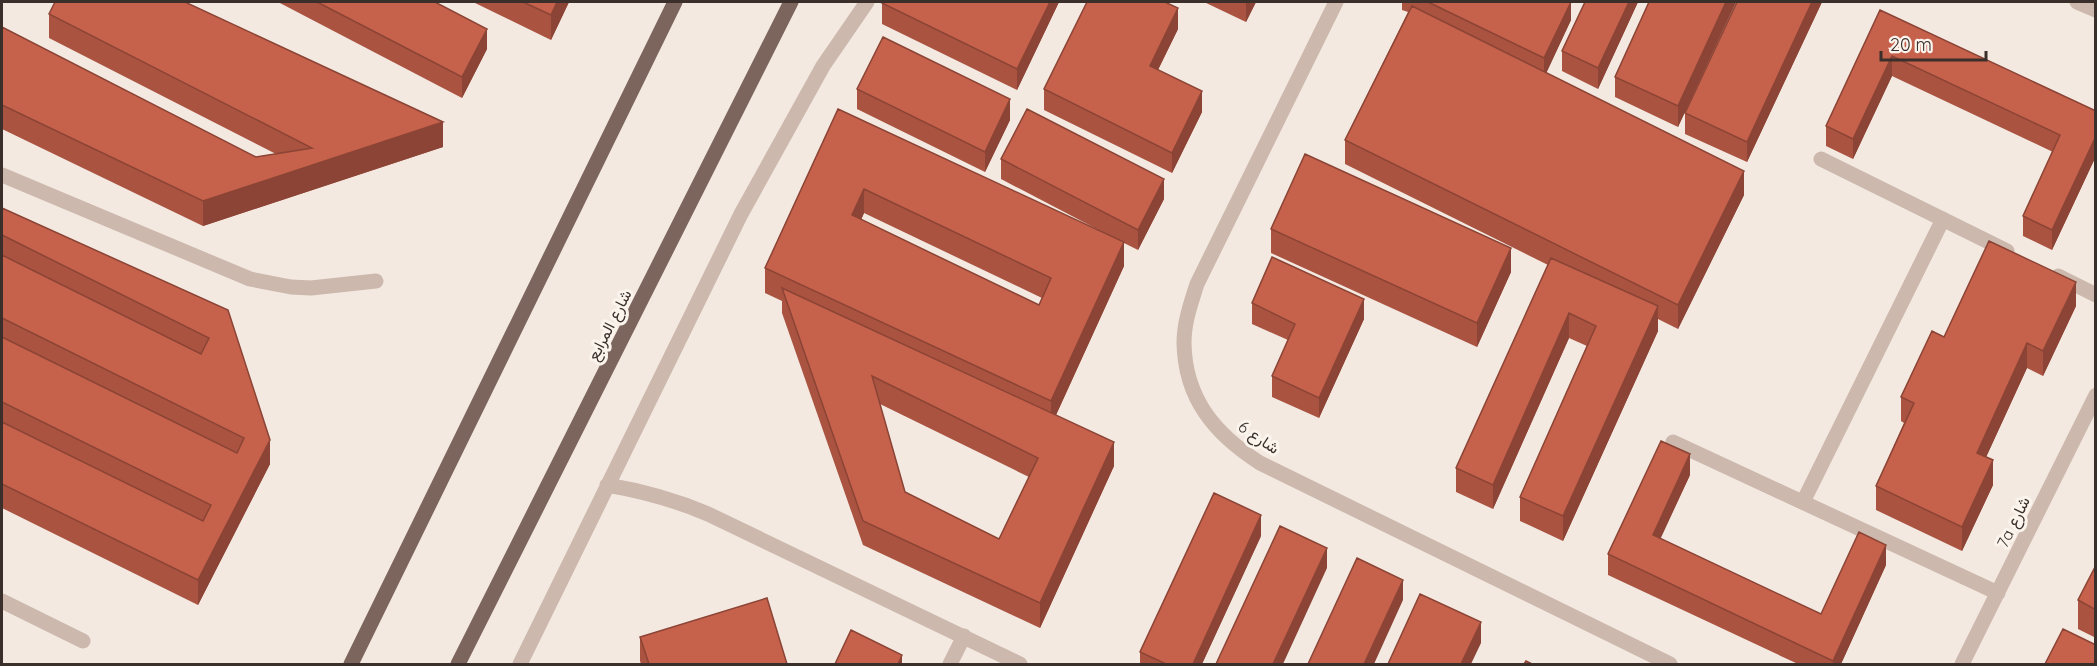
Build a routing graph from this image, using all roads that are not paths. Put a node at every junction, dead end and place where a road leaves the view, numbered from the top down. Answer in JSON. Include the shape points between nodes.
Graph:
{"nodes":[{"id":1,"x":675,"y":2,"type":"edge"},
{"id":2,"x":791,"y":2,"type":"edge"},
{"id":3,"x":867,"y":2,"type":"edge"},
{"id":4,"x":1336,"y":2,"type":"edge"},
{"id":5,"x":2077,"y":2,"type":"edge"},
{"id":6,"x":2096,"y":10,"type":"edge"},
{"id":7,"x":1821,"y":159,"type":"dead end"},
{"id":8,"x":2,"y":175,"type":"edge"},
{"id":9,"x":1943,"y":219,"type":"junction"},
{"id":10,"x":2023,"y":259,"type":"edge"},
{"id":11,"x":2043,"y":268,"type":"edge"},
{"id":12,"x":376,"y":281,"type":"dead end"},
{"id":13,"x":2096,"y":295,"type":"edge"},
{"id":14,"x":2096,"y":394,"type":"edge"},
{"id":15,"x":1673,"y":442,"type":"dead end"},
{"id":16,"x":607,"y":485,"type":"junction"},
{"id":17,"x":1803,"y":502,"type":"junction"},
{"id":18,"x":1998,"y":593,"type":"junction"},
{"id":19,"x":2,"y":601,"type":"edge"},
{"id":20,"x":964,"y":636,"type":"junction"},
{"id":21,"x":83,"y":641,"type":"dead end"},
{"id":22,"x":351,"y":664,"type":"edge"},
{"id":23,"x":459,"y":664,"type":"edge"},
{"id":24,"x":520,"y":664,"type":"edge"},
{"id":25,"x":950,"y":664,"type":"edge"},
{"id":26,"x":1020,"y":664,"type":"edge"},
{"id":27,"x":1670,"y":664,"type":"edge"},
{"id":28,"x":1962,"y":664,"type":"edge"}],
"edges":[{"from":1,"to":22,"type":"main road"},
{"from":2,"to":23,"type":"main road","name":"شارع المرابع"},
{"from":3,"to":16,"type":"lane","via":[[823,66],[783,136]]},
{"from":4,"to":27,"type":"lane","name":"شارع 6","via":[[1197,284],[1184,342],[1188,372],[1198,400],[1213,425],[1235,447],[1260,463]]},
{"from":5,"to":6,"type":"lane"},
{"from":7,"to":9,"type":"lane"},
{"from":8,"to":12,"type":"lane","via":[[250,279],[310,288]]},
{"from":9,"to":10,"type":"lane"},
{"from":9,"to":17,"type":"lane"},
{"from":11,"to":13,"type":"lane"},
{"from":14,"to":18,"type":"lane","name":"7a شارع"},
{"from":15,"to":17,"type":"lane"},
{"from":16,"to":20,"type":"lane","via":[[644,491],[698,510]]},
{"from":16,"to":24,"type":"lane"},
{"from":17,"to":18,"type":"lane"},
{"from":18,"to":28,"type":"lane","name":"7a شارع"},
{"from":19,"to":21,"type":"lane"},
{"from":20,"to":25,"type":"lane"},
{"from":20,"to":26,"type":"lane"}]}
